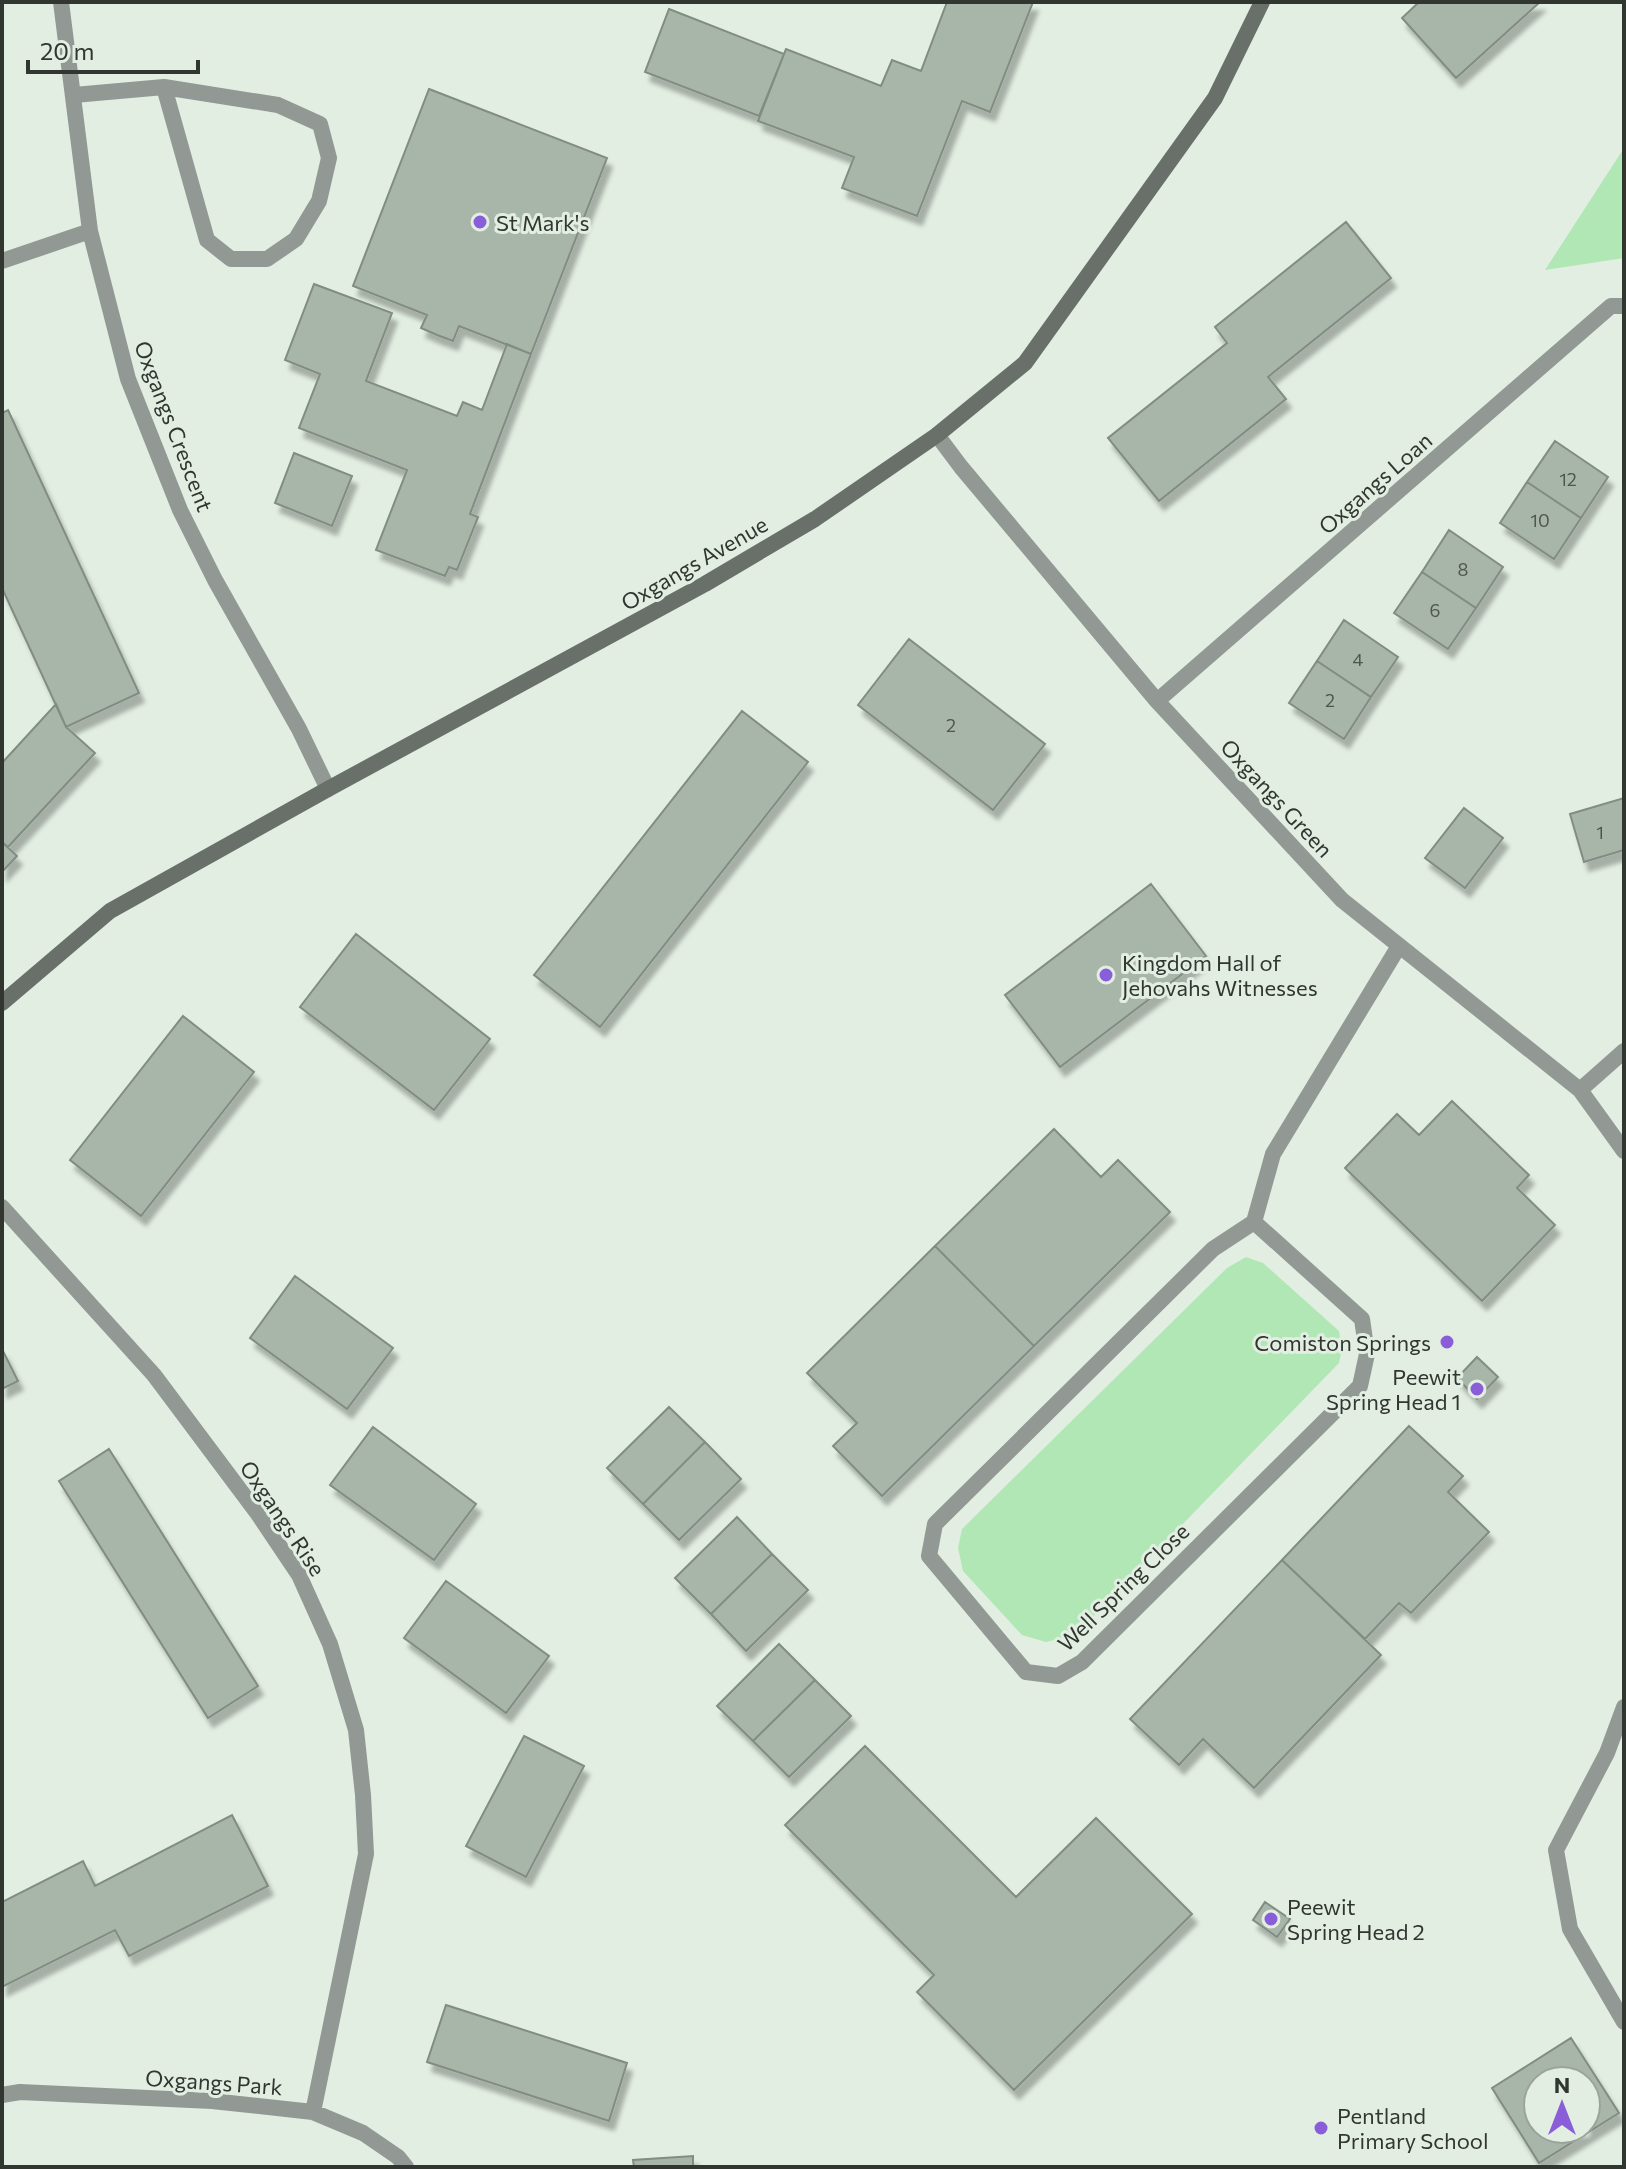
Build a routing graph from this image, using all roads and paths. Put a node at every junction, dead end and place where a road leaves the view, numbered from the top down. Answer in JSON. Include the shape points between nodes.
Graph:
{"nodes":[{"id":1,"x":61,"y":2,"type":"edge"},
{"id":2,"x":1262,"y":2,"type":"edge"},
{"id":3,"x":164,"y":87,"type":"junction"},
{"id":4,"x":74,"y":95,"type":"junction"},
{"id":5,"x":90,"y":231,"type":"junction"},
{"id":6,"x":2,"y":261,"type":"edge"},
{"id":7,"x":1624,"y":306,"type":"edge"},
{"id":8,"x":937,"y":435,"type":"junction"},
{"id":9,"x":1157,"y":701,"type":"junction"},
{"id":10,"x":328,"y":789,"type":"junction"},
{"id":11,"x":1399,"y":946,"type":"junction"},
{"id":12,"x":2,"y":1003,"type":"edge"},
{"id":13,"x":1624,"y":1051,"type":"edge"},
{"id":14,"x":1580,"y":1090,"type":"junction"},
{"id":15,"x":1624,"y":1151,"type":"edge"},
{"id":16,"x":2,"y":1207,"type":"edge"},
{"id":17,"x":1254,"y":1222,"type":"junction"},
{"id":18,"x":1624,"y":1707,"type":"edge"},
{"id":19,"x":1624,"y":2022,"type":"edge"},
{"id":20,"x":2,"y":2095,"type":"edge"},
{"id":21,"x":313,"y":2112,"type":"junction"},
{"id":22,"x":406,"y":2167,"type":"edge"}],
"edges":[{"from":1,"to":4,"type":"street","name":"Oxgangs Crescent"},
{"from":2,"to":8,"type":"street","name":"Oxgangs Avenue","via":[[1215,98],[1025,363]]},
{"from":3,"to":3,"type":"street","via":[[278,105],[320,124],[329,158],[319,201],[296,239],[267,259],[231,259],[207,240]]},
{"from":3,"to":4,"type":"street"},
{"from":4,"to":5,"type":"street","name":"Oxgangs Crescent"},
{"from":5,"to":6,"type":"street"},
{"from":5,"to":10,"type":"street","name":"Oxgangs Crescent","via":[[128,379],[180,510]]},
{"from":7,"to":9,"type":"street","name":"Oxgangs Loan","via":[[1611,306]]},
{"from":8,"to":9,"type":"street","name":"Oxgangs Green"},
{"from":8,"to":10,"type":"street","name":"Oxgangs Avenue","via":[[815,519],[705,584]]},
{"from":9,"to":11,"type":"street","name":"Oxgangs Green","via":[[1342,900]]},
{"from":10,"to":12,"type":"street","name":"Oxgangs Avenue","via":[[110,911]]},
{"from":11,"to":14,"type":"street","name":"Oxgangs Green"},
{"from":11,"to":17,"type":"street","via":[[1273,1154]]},
{"from":13,"to":14,"type":"street"},
{"from":14,"to":15,"type":"street","name":"Oxgangs Green"},
{"from":16,"to":21,"type":"street","name":"Oxgangs Rise","via":[[163,1388],[258,1514],[299,1575],[330,1644],[356,1730],[366,1854]]},
{"from":17,"to":17,"type":"street","name":"Well Spring Close","via":[[1362,1319],[1367,1354],[1360,1386],[1082,1662],[1058,1676],[1026,1672],[929,1556],[935,1524],[1213,1249]]},
{"from":18,"to":19,"type":"street","via":[[1607,1753],[1556,1850],[1570,1929]]},
{"from":20,"to":21,"type":"street","name":"Oxgangs Park","via":[[212,2101]]},
{"from":21,"to":22,"type":"street","name":"Oxgangs Park","via":[[363,2133]]}]}
